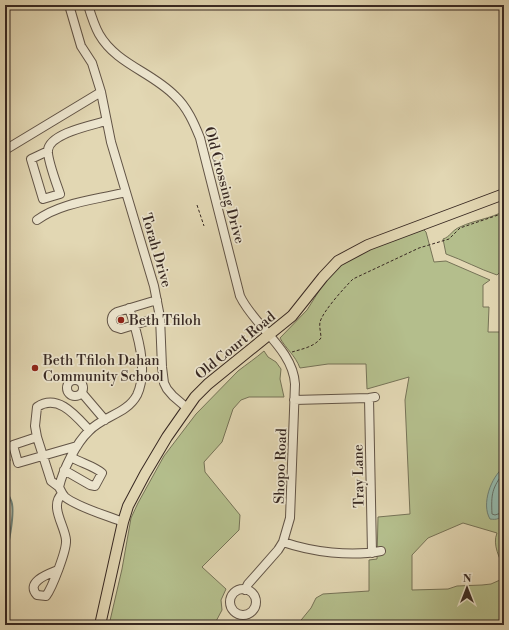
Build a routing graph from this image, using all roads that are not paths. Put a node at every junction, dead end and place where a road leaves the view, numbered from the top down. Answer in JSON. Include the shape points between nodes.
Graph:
{"nodes":[{"id":1,"x":69,"y":5,"type":"edge"},
{"id":2,"x":88,"y":5,"type":"edge"},
{"id":3,"x":101,"y":92,"type":"junction"},
{"id":4,"x":106,"y":121,"type":"junction"},
{"id":5,"x":5,"y":150,"type":"edge"},
{"id":6,"x":48,"y":151,"type":"junction"},
{"id":7,"x":126,"y":192,"type":"junction"},
{"id":8,"x":504,"y":194,"type":"edge"},
{"id":9,"x":37,"y":220,"type":"dead end"},
{"id":10,"x":157,"y":300,"type":"junction"},
{"id":11,"x":129,"y":308,"type":"junction"},
{"id":12,"x":160,"y":317,"type":"junction"},
{"id":13,"x":135,"y":325,"type":"junction"},
{"id":14,"x":269,"y":336,"type":"junction"},
{"id":15,"x":82,"y":393,"type":"dead end"},
{"id":16,"x":294,"y":400,"type":"junction"},
{"id":17,"x":187,"y":408,"type":"junction"},
{"id":18,"x":105,"y":420,"type":"junction"},
{"id":19,"x":89,"y":430,"type":"junction"},
{"id":20,"x":37,"y":437,"type":"junction"},
{"id":21,"x":77,"y":446,"type":"junction"},
{"id":22,"x":42,"y":456,"type":"junction"},
{"id":23,"x":71,"y":457,"type":"junction"},
{"id":24,"x":64,"y":470,"type":"junction"},
{"id":25,"x":60,"y":490,"type":"junction"},
{"id":26,"x":123,"y":522,"type":"junction"},
{"id":27,"x":283,"y":542,"type":"junction"},
{"id":28,"x":381,"y":551,"type":"dead end"},
{"id":29,"x":372,"y":553,"type":"junction"},
{"id":30,"x":58,"y":570,"type":"dead end"},
{"id":31,"x":245,"y":590,"type":"dead end"},
{"id":32,"x":100,"y":625,"type":"edge"}],
"edges":[{"from":1,"to":3,"type":"street","name":"Torah Drive","via":[[81,46],[92,63]]},
{"from":2,"to":14,"type":"street","name":"Old Crossing Drive","via":[[99,34],[112,50],[168,89],[190,116],[202,145],[240,296]]},
{"from":3,"to":4,"type":"street","name":"Torah Drive"},
{"from":3,"to":5,"type":"street"},
{"from":4,"to":6,"type":"street","via":[[57,138]]},
{"from":4,"to":7,"type":"street","name":"Torah Drive"},
{"from":6,"to":6,"type":"street","via":[[60,194],[43,199],[31,159]]},
{"from":7,"to":9,"type":"street","via":[[47,212]]},
{"from":7,"to":10,"type":"street","name":"Torah Drive"},
{"from":8,"to":14,"type":"main road","name":"Old Court Road","via":[[345,256],[323,277],[292,316]]},
{"from":10,"to":11,"type":"street"},
{"from":10,"to":12,"type":"street","name":"Torah Drive"},
{"from":11,"to":13,"type":"street"},
{"from":11,"to":13,"type":"street","via":[[114,313],[113,325],[118,329]]},
{"from":12,"to":13,"type":"street"},
{"from":12,"to":17,"type":"street","name":"Torah Drive","via":[[164,383],[173,396]]},
{"from":13,"to":18,"type":"street","via":[[141,364],[139,390],[125,409]]},
{"from":14,"to":16,"type":"street","name":"Shopo Road","via":[[286,356],[293,370]]},
{"from":14,"to":17,"type":"main road","name":"Old Court Road","via":[[203,388]]},
{"from":15,"to":18,"type":"street"},
{"from":16,"to":27,"type":"street","name":"Shopo Road","via":[[292,507],[290,523]]},
{"from":16,"to":29,"type":"street","name":"Tray Lane","via":[[372,397]]},
{"from":17,"to":26,"type":"main road","name":"Old Court Road","via":[[154,457],[128,506]]},
{"from":18,"to":19,"type":"street"},
{"from":19,"to":20,"type":"street","via":[[70,410],[58,403],[48,403],[37,407]]},
{"from":19,"to":21,"type":"street"},
{"from":20,"to":22,"type":"street"},
{"from":20,"to":22,"type":"street","via":[[13,444],[18,463]]},
{"from":21,"to":22,"type":"street"},
{"from":21,"to":23,"type":"street"},
{"from":22,"to":25,"type":"street","via":[[51,481]]},
{"from":23,"to":24,"type":"street"},
{"from":23,"to":24,"type":"street","via":[[102,473],[96,486]]},
{"from":24,"to":25,"type":"street"},
{"from":25,"to":26,"type":"street","via":[[66,498],[75,503]]},
{"from":25,"to":30,"type":"street","via":[[56,504],[66,546]]},
{"from":26,"to":32,"type":"main road","name":"Old Court Road"},
{"from":27,"to":29,"type":"street","via":[[335,553]]},
{"from":27,"to":31,"type":"street","name":"Shopo Road"},
{"from":28,"to":29,"type":"street"}]}
